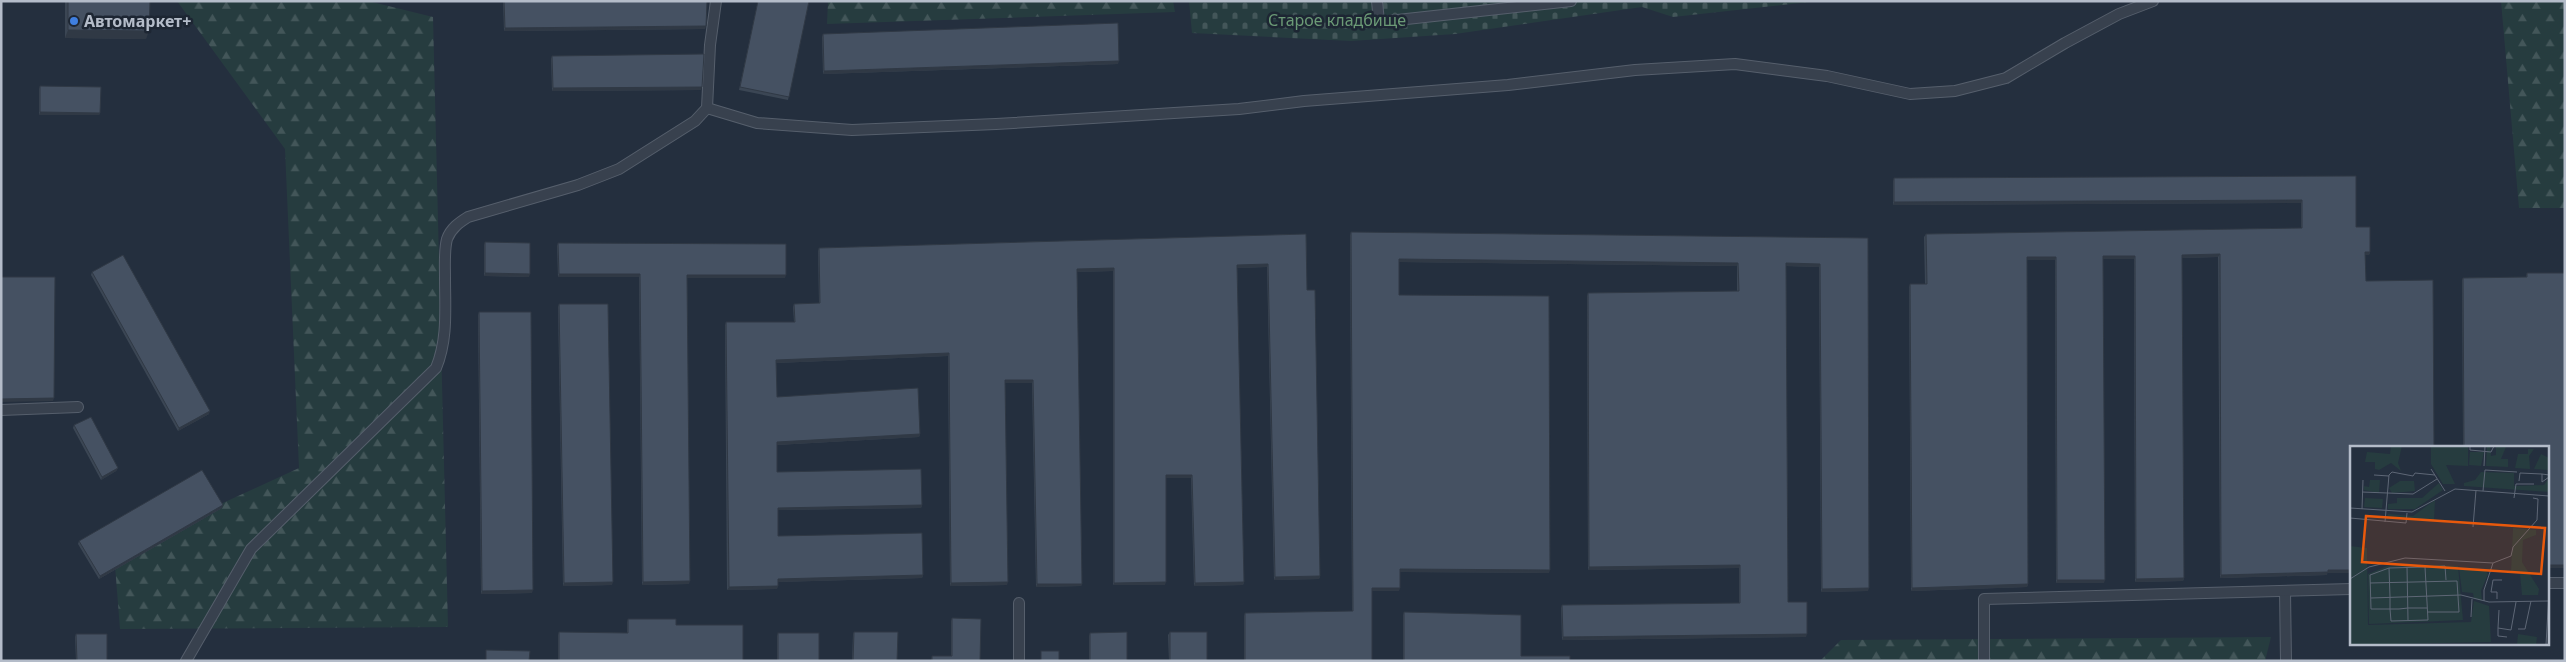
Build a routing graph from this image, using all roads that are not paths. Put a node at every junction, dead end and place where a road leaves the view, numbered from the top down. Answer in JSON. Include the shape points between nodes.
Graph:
{"nodes":[{"id":1,"x":716,"y":1,"type":"edge"},
{"id":2,"x":1377,"y":1,"type":"edge"},
{"id":3,"x":1571,"y":1,"type":"edge"},
{"id":4,"x":2153,"y":1,"type":"edge"},
{"id":5,"x":707,"y":108,"type":"junction"},
{"id":6,"x":78,"y":407,"type":"dead end"},
{"id":7,"x":1,"y":410,"type":"edge"},
{"id":8,"x":2548,"y":583,"type":"edge"},
{"id":9,"x":2565,"y":583,"type":"edge"},
{"id":10,"x":2350,"y":589,"type":"edge"},
{"id":11,"x":2285,"y":592,"type":"junction"},
{"id":12,"x":1019,"y":603,"type":"dead end"},
{"id":13,"x":186,"y":661,"type":"edge"},
{"id":14,"x":1019,"y":661,"type":"edge"},
{"id":15,"x":1984,"y":661,"type":"edge"},
{"id":16,"x":2286,"y":661,"type":"edge"}],
"edges":[{"from":1,"to":5,"type":"lane"},
{"from":2,"to":3,"type":"lane","via":[[1379,22]]},
{"from":4,"to":5,"type":"lane","via":[[2064,43],[2006,78],[1954,91],[1910,94],[1827,76],[1736,64],[1635,70],[1508,85],[1238,109],[986,125],[852,130],[757,123]]},
{"from":5,"to":13,"type":"lane","via":[[695,121],[619,169],[578,185],[468,217],[456,224],[448,238],[445,255],[445,332],[436,368],[250,549]]},
{"from":6,"to":7,"type":"lane"},
{"from":8,"to":9,"type":"lane"},
{"from":10,"to":11,"type":"lane"},
{"from":11,"to":15,"type":"lane","via":[[1984,599]]},
{"from":11,"to":16,"type":"lane"},
{"from":12,"to":14,"type":"lane"}]}
